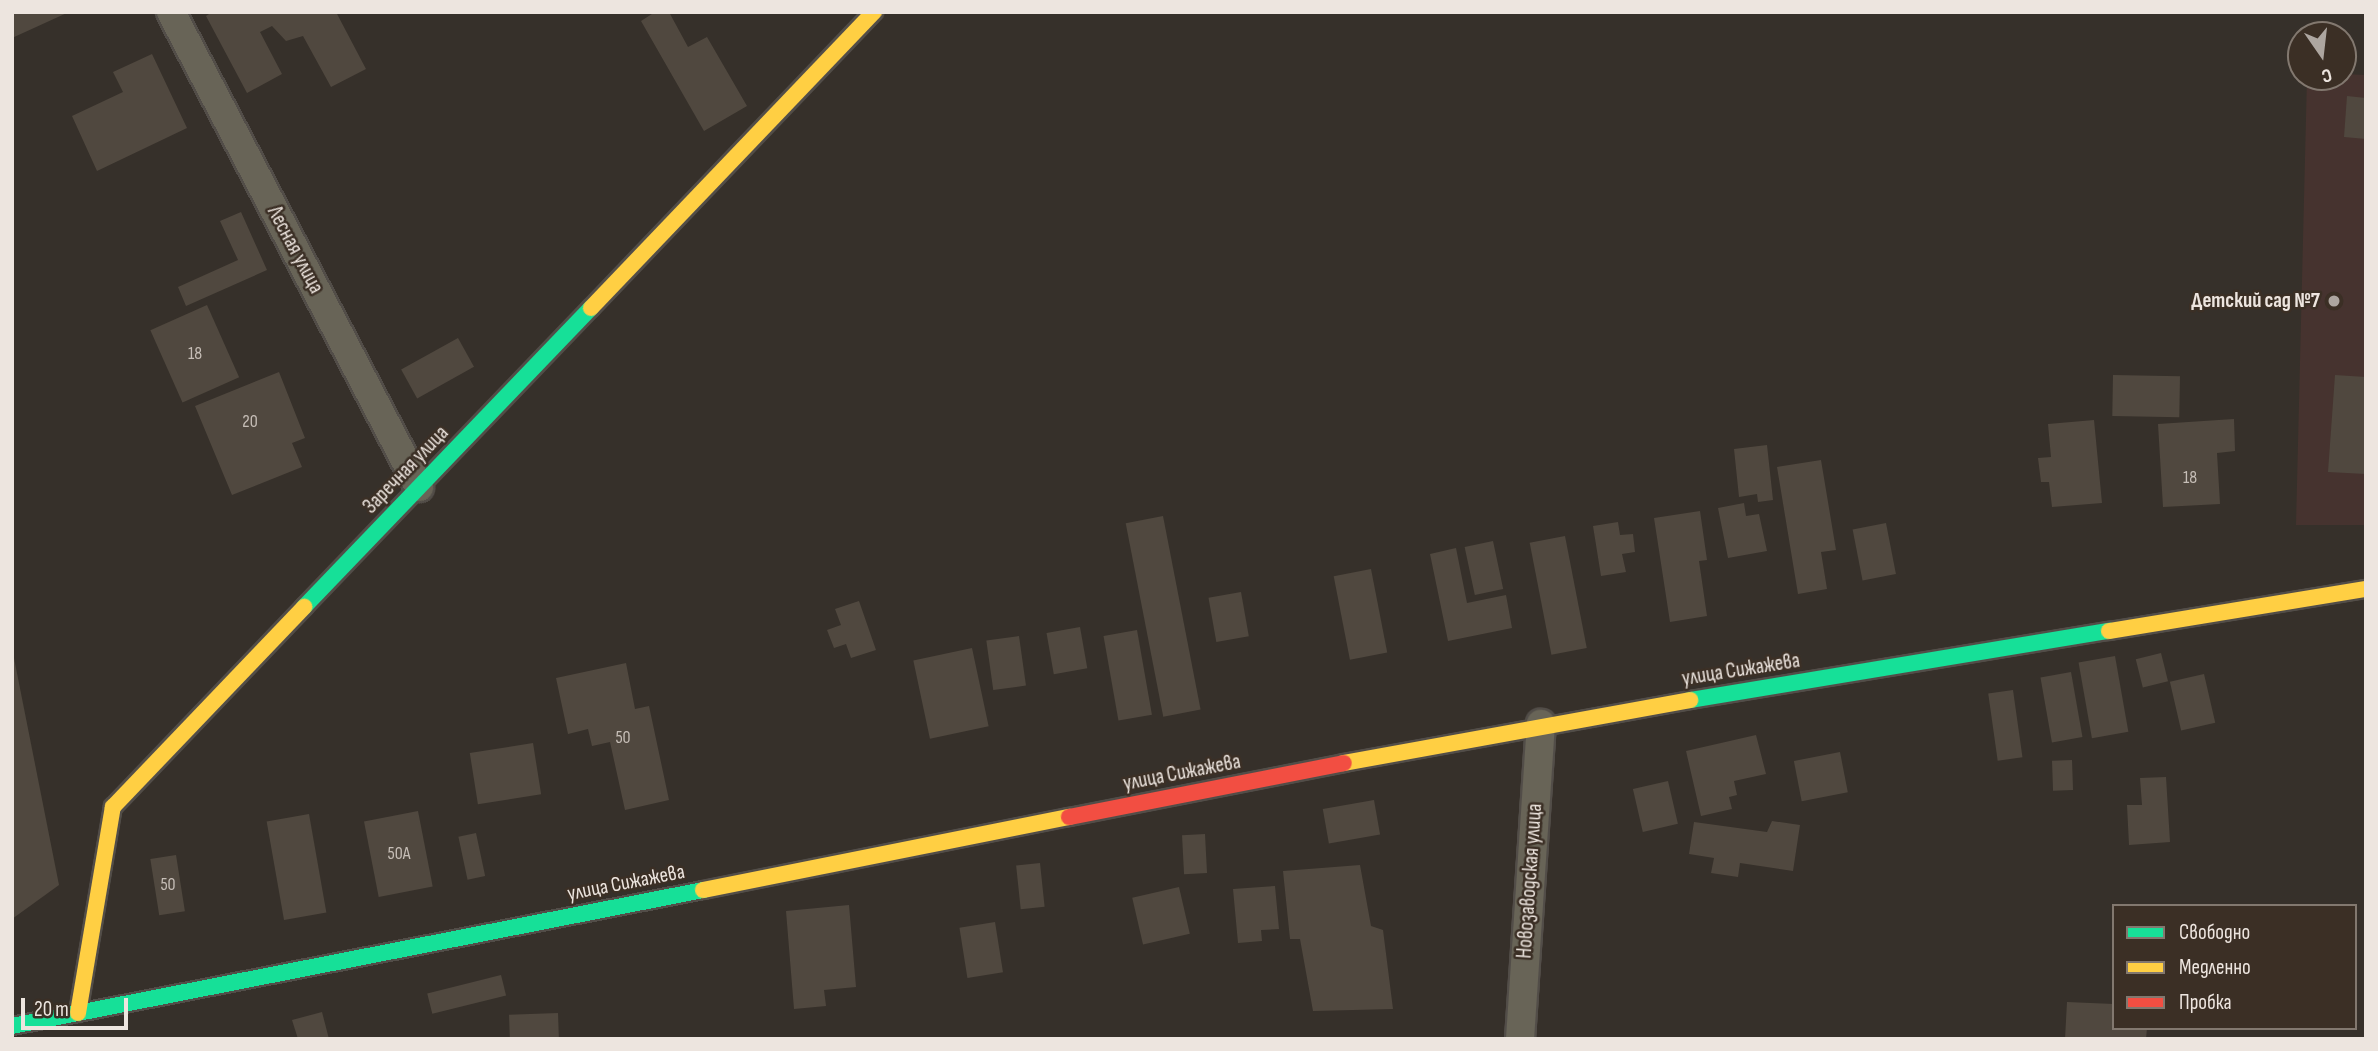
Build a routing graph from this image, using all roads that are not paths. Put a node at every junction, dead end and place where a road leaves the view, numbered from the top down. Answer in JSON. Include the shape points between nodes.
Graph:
{"nodes":[{"id":1,"x":171,"y":12,"type":"edge"},
{"id":2,"x":874,"y":12,"type":"edge"},
{"id":3,"x":419,"y":488,"type":"junction"},
{"id":4,"x":2366,"y":589,"type":"edge"},
{"id":5,"x":1541,"y":723,"type":"junction"},
{"id":6,"x":78,"y":1013,"type":"junction"},
{"id":7,"x":12,"y":1026,"type":"edge"},
{"id":8,"x":1520,"y":1039,"type":"edge"}],
"edges":[{"from":1,"to":3,"type":"street","name":"Лесная улица"},
{"from":2,"to":3,"type":"street","name":"Заречная улица"},
{"from":3,"to":6,"type":"street","name":"Заречная улица","via":[[113,807]]},
{"from":4,"to":5,"type":"street","name":"улица Сижажева"},
{"from":5,"to":6,"type":"street","name":"улица Сижажева"},
{"from":5,"to":8,"type":"street","name":"Новозаводская улица"},
{"from":6,"to":7,"type":"street","name":"улица Сижажева"}]}
